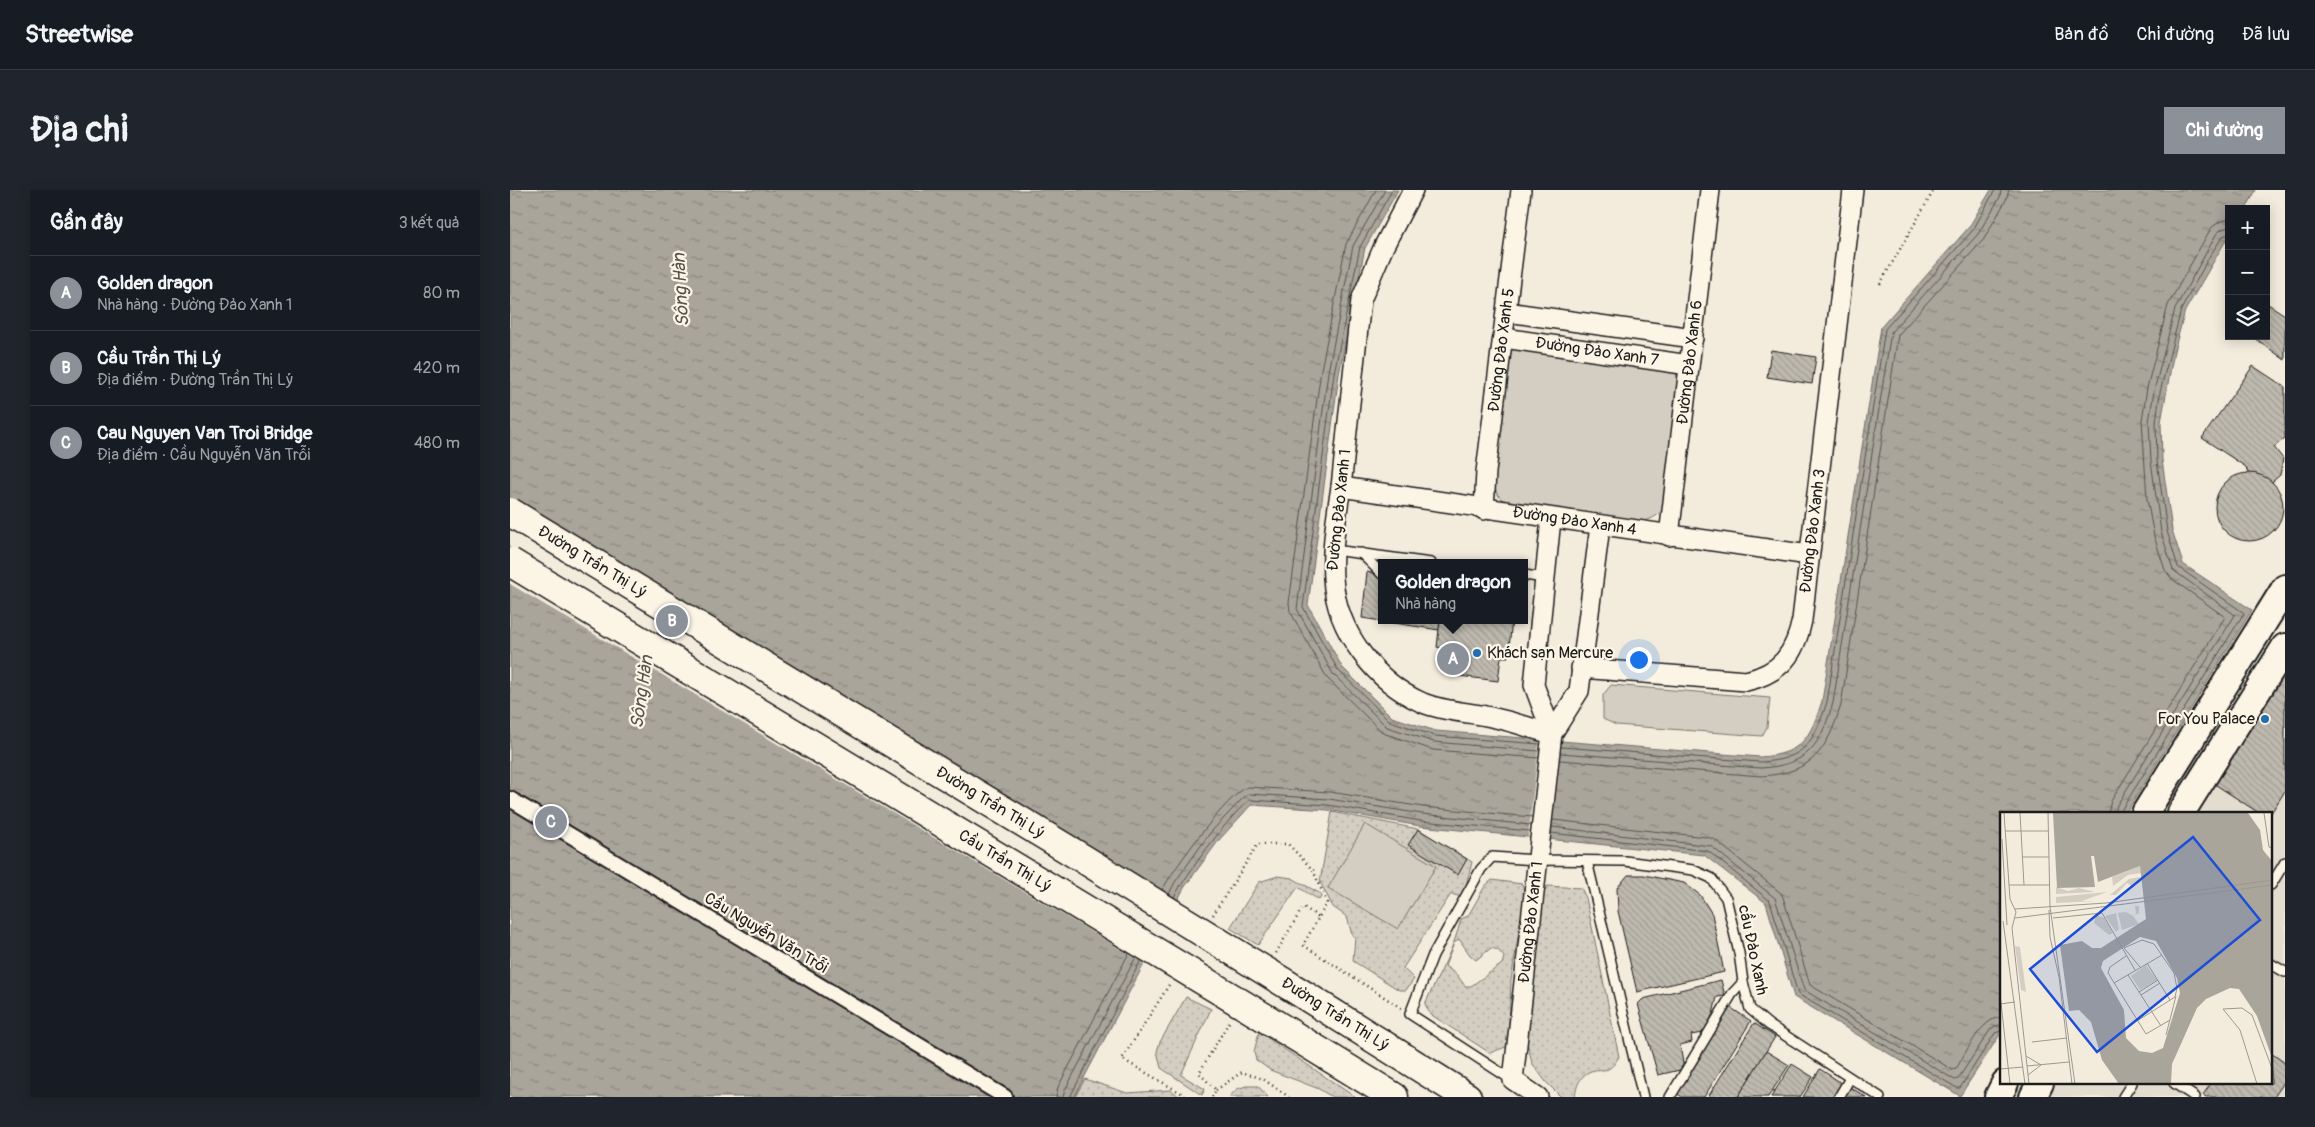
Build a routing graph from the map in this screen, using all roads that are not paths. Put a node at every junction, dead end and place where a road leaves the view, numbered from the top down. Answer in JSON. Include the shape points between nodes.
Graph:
{"nodes":[{"id":1,"x":1414,"y":190,"type":"edge"},
{"id":2,"x":1521,"y":190,"type":"edge"},
{"id":3,"x":1710,"y":190,"type":"edge"},
{"id":4,"x":1853,"y":190,"type":"edge"},
{"id":5,"x":1507,"y":312,"type":"junction"},
{"id":6,"x":1504,"y":338,"type":"junction"},
{"id":7,"x":1693,"y":338,"type":"junction"},
{"id":8,"x":1690,"y":365,"type":"junction"},
{"id":9,"x":1341,"y":487,"type":"junction"},
{"id":10,"x":1484,"y":510,"type":"junction"},
{"id":11,"x":510,"y":512,"type":"edge"},
{"id":12,"x":1552,"y":519,"type":"junction"},
{"id":13,"x":1600,"y":526,"type":"junction"},
{"id":14,"x":1670,"y":536,"type":"junction"},
{"id":15,"x":1334,"y":550,"type":"junction"},
{"id":16,"x":1360,"y":553,"type":"junction"},
{"id":17,"x":1809,"y":555,"type":"junction"},
{"id":18,"x":1403,"y":559,"type":"edge"},
{"id":19,"x":510,"y":562,"type":"edge"},
{"id":20,"x":1378,"y":570,"type":"edge"},
{"id":21,"x":1528,"y":576,"type":"edge"},
{"id":22,"x":1545,"y":578,"type":"junction"},
{"id":23,"x":2283,"y":595,"type":"edge"},
{"id":24,"x":2285,"y":646,"type":"edge"},
{"id":25,"x":1581,"y":668,"type":"junction"},
{"id":26,"x":1552,"y":738,"type":"junction"},
{"id":27,"x":510,"y":799,"type":"edge"},
{"id":28,"x":2146,"y":812,"type":"edge"},
{"id":29,"x":2182,"y":812,"type":"edge"},
{"id":30,"x":1536,"y":860,"type":"junction"},
{"id":31,"x":1588,"y":861,"type":"junction"},
{"id":32,"x":2285,"y":862,"type":"edge"},
{"id":33,"x":2272,"y":883,"type":"edge"},
{"id":34,"x":2272,"y":965,"type":"edge"},
{"id":35,"x":2285,"y":972,"type":"edge"},
{"id":36,"x":1743,"y":982,"type":"junction"},
{"id":37,"x":1850,"y":1078,"type":"junction"},
{"id":38,"x":1512,"y":1080,"type":"junction"},
{"id":39,"x":2004,"y":1084,"type":"edge"},
{"id":40,"x":2040,"y":1084,"type":"edge"},
{"id":41,"x":2131,"y":1084,"type":"edge"},
{"id":42,"x":2176,"y":1084,"type":"edge"},
{"id":43,"x":1458,"y":1093,"type":"edge"},
{"id":44,"x":1005,"y":1097,"type":"edge"},
{"id":45,"x":1394,"y":1097,"type":"edge"},
{"id":46,"x":1538,"y":1097,"type":"edge"},
{"id":47,"x":1643,"y":1097,"type":"edge"},
{"id":48,"x":1670,"y":1097,"type":"edge"},
{"id":49,"x":1839,"y":1097,"type":"edge"},
{"id":50,"x":1880,"y":1097,"type":"edge"},
{"id":51,"x":1998,"y":1097,"type":"edge"},
{"id":52,"x":2033,"y":1097,"type":"edge"},
{"id":53,"x":2123,"y":1097,"type":"edge"},
{"id":54,"x":2195,"y":1097,"type":"edge"}],
"edges":[{"from":1,"to":9,"type":"street","name":"Đường Đảo Xanh 1","via":[[1366,283],[1361,300]]},
{"from":2,"to":5,"type":"street","name":"Đường Đảo Xanh 5"},
{"from":3,"to":7,"type":"street","name":"Đường Đảo Xanh 6"},
{"from":4,"to":17,"type":"street","name":"Đường Đảo Xanh 3"},
{"from":5,"to":6,"type":"street","name":"Đường Đảo Xanh 5"},
{"from":5,"to":7,"type":"street","name":"Đường Đảo Xanh 7"},
{"from":6,"to":8,"type":"street","name":"Đường Đảo Xanh 7"},
{"from":6,"to":10,"type":"street","name":"Đường Đảo Xanh 5"},
{"from":7,"to":8,"type":"street","name":"Đường Đảo Xanh 6"},
{"from":8,"to":14,"type":"street","name":"Đường Đảo Xanh 6"},
{"from":9,"to":10,"type":"street","name":"Đường Đảo Xanh 4"},
{"from":9,"to":15,"type":"street","name":"Đường Đảo Xanh 1"},
{"from":10,"to":12,"type":"street","name":"Đường Đảo Xanh 4"},
{"from":11,"to":43,"type":"main road","name":"Đường Trần Thị Lý","bridge":true,"via":[[1074,853]]},
{"from":12,"to":13,"type":"street","name":"Đường Đảo Xanh 4"},
{"from":12,"to":22,"type":"street","name":"Đường Đảo Xanh 1"},
{"from":13,"to":14,"type":"street","name":"Đường Đảo Xanh 4"},
{"from":13,"to":25,"type":"street","name":"Đường Đảo Xanh 1"},
{"from":14,"to":17,"type":"street","name":"Đường Đảo Xanh 4"},
{"from":15,"to":16,"type":"lane"},
{"from":15,"to":26,"type":"street","name":"Đường Đảo Xanh 1","via":[[1333,580],[1340,610],[1362,654],[1394,687],[1424,703],[1455,712],[1487,716]]},
{"from":16,"to":18,"type":"lane"},
{"from":16,"to":20,"type":"lane"},
{"from":17,"to":25,"type":"street","name":"Đường Đảo Xanh 3","via":[[1799,635],[1792,652],[1764,677],[1746,681]]},
{"from":19,"to":45,"type":"main road","name":"Cầu Trần Thị Lý","bridge":true},
{"from":21,"to":22,"type":"lane"},
{"from":22,"to":26,"type":"street","name":"Đường Đảo Xanh 1","via":[[1534,685]]},
{"from":23,"to":28,"type":"main road"},
{"from":24,"to":29,"type":"main road"},
{"from":25,"to":26,"type":"street","name":"Đường Đảo Xanh 1","via":[[1578,691]]},
{"from":26,"to":30,"type":"street","name":"Đường Đảo Xanh 1"},
{"from":27,"to":44,"type":"street","name":"Cầu Nguyễn Văn Trỗi"},
{"from":30,"to":31,"type":"lane","name":"cầu Đảo Xanh"},
{"from":30,"to":38,"type":"street","name":"Đường Đảo Xanh 1"},
{"from":30,"to":38,"type":"lane","name":"cầu Đảo Xanh","via":[[1492,857],[1480,869],[1433,955],[1410,1014]]},
{"from":31,"to":36,"type":"lane","name":"cầu Đảo Xanh","via":[[1625,861],[1693,870],[1711,878],[1726,898],[1740,953]]},
{"from":31,"to":47,"type":"lane"},
{"from":32,"to":33,"type":"lane"},
{"from":34,"to":35,"type":"lane"},
{"from":36,"to":37,"type":"lane","name":"cầu Đảo Xanh","via":[[1750,1009],[1777,1031]]},
{"from":36,"to":48,"type":"lane","via":[[1732,994]]},
{"from":37,"to":49,"type":"lane"},
{"from":37,"to":50,"type":"lane","name":"cầu Đảo Xanh"},
{"from":38,"to":46,"type":"street"},
{"from":39,"to":51,"type":"main road"},
{"from":40,"to":52,"type":"main road"},
{"from":41,"to":53,"type":"lane"},
{"from":42,"to":54,"type":"lane"}]}
